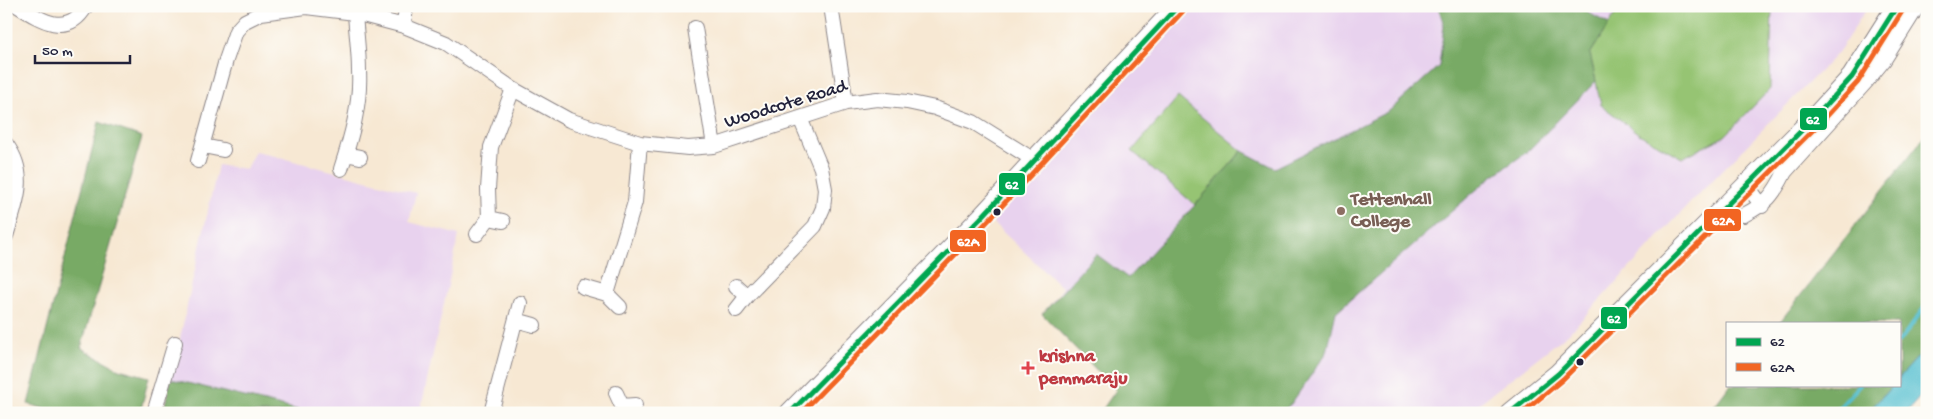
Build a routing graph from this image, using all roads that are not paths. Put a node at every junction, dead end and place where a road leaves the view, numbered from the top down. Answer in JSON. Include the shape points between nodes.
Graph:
{"nodes":[{"id":1,"x":18,"y":6,"type":"edge"},
{"id":2,"x":86,"y":6,"type":"edge"},
{"id":3,"x":406,"y":6,"type":"edge"},
{"id":4,"x":831,"y":6,"type":"edge"},
{"id":5,"x":1178,"y":6,"type":"edge"},
{"id":6,"x":1896,"y":6,"type":"edge"},
{"id":7,"x":1918,"y":6,"type":"edge"},
{"id":8,"x":355,"y":13,"type":"junction"},
{"id":9,"x":404,"y":26,"type":"junction"},
{"id":10,"x":695,"y":28,"type":"dead end"},
{"id":11,"x":513,"y":90,"type":"junction"},
{"id":12,"x":846,"y":103,"type":"junction"},
{"id":13,"x":800,"y":118,"type":"junction"},
{"id":14,"x":640,"y":143,"type":"junction"},
{"id":15,"x":6,"y":144,"type":"edge"},
{"id":16,"x":203,"y":146,"type":"junction"},
{"id":17,"x":714,"y":146,"type":"junction"},
{"id":18,"x":223,"y":150,"type":"dead end"},
{"id":19,"x":346,"y":154,"type":"junction"},
{"id":20,"x":360,"y":157,"type":"dead end"},
{"id":21,"x":1034,"y":160,"type":"junction"},
{"id":22,"x":198,"y":161,"type":"dead end"},
{"id":23,"x":341,"y":169,"type":"dead end"},
{"id":24,"x":1747,"y":185,"type":"junction"},
{"id":25,"x":1762,"y":206,"type":"junction"},
{"id":26,"x":1744,"y":215,"type":"dead end"},
{"id":27,"x":477,"y":234,"type":"dead end"},
{"id":28,"x":6,"y":236,"type":"edge"},
{"id":29,"x":736,"y":286,"type":"dead end"},
{"id":30,"x":583,"y":287,"type":"dead end"},
{"id":31,"x":607,"y":294,"type":"junction"},
{"id":32,"x":747,"y":296,"type":"junction"},
{"id":33,"x":520,"y":303,"type":"dead end"},
{"id":34,"x":620,"y":308,"type":"dead end"},
{"id":35,"x":736,"y":310,"type":"dead end"},
{"id":36,"x":516,"y":320,"type":"junction"},
{"id":37,"x":534,"y":325,"type":"dead end"},
{"id":38,"x":175,"y":343,"type":"dead end"},
{"id":39,"x":616,"y":393,"type":"dead end"},
{"id":40,"x":626,"y":408,"type":"edge"},
{"id":41,"x":154,"y":413,"type":"edge"},
{"id":42,"x":491,"y":413,"type":"edge"},
{"id":43,"x":790,"y":413,"type":"edge"},
{"id":44,"x":1510,"y":413,"type":"edge"}],
"edges":[{"from":1,"to":2,"type":"street","via":[[51,24],[73,19]]},
{"from":3,"to":9,"type":"street"},
{"from":4,"to":12,"type":"street"},
{"from":5,"to":21,"type":"main road"},
{"from":6,"to":24,"type":"main road","via":[[1852,78]]},
{"from":7,"to":25,"type":"street","via":[[1884,60],[1785,172],[1774,193]]},
{"from":8,"to":9,"type":"street","name":"Woodcote Road"},
{"from":8,"to":16,"type":"street","name":"Woodcote Road","via":[[306,8],[261,13],[245,21],[236,31],[226,60]]},
{"from":8,"to":19,"type":"street","via":[[359,90]]},
{"from":9,"to":11,"type":"street","name":"Woodcote Road","via":[[446,43]]},
{"from":10,"to":17,"type":"street","name":"Woodcote Road"},
{"from":11,"to":14,"type":"street","name":"Woodcote Road","via":[[569,120]]},
{"from":11,"to":27,"type":"street","via":[[491,147],[488,189],[496,220]]},
{"from":12,"to":13,"type":"street","name":"Woodcote Road"},
{"from":12,"to":21,"type":"street","name":"Woodcote Road","via":[[876,99],[935,108],[973,122]]},
{"from":13,"to":17,"type":"street","name":"Woodcote Road"},
{"from":13,"to":32,"type":"street","via":[[821,168],[825,189],[823,208],[815,226]]},
{"from":14,"to":17,"type":"street","name":"Woodcote Road","via":[[688,148]]},
{"from":14,"to":31,"type":"street","via":[[635,202]]},
{"from":15,"to":28,"type":"street","via":[[19,166],[18,197]]},
{"from":16,"to":18,"type":"street"},
{"from":16,"to":22,"type":"street","name":"Woodcote Road"},
{"from":19,"to":20,"type":"street"},
{"from":19,"to":23,"type":"street"},
{"from":21,"to":43,"type":"main road"},
{"from":24,"to":25,"type":"street"},
{"from":24,"to":44,"type":"main road","via":[[1558,374]]},
{"from":25,"to":26,"type":"street"},
{"from":29,"to":32,"type":"street"},
{"from":30,"to":31,"type":"street"},
{"from":31,"to":34,"type":"street"},
{"from":32,"to":35,"type":"street"},
{"from":33,"to":36,"type":"street"},
{"from":36,"to":37,"type":"street"},
{"from":36,"to":42,"type":"street"},
{"from":38,"to":41,"type":"street"},
{"from":39,"to":40,"type":"street"}]}
